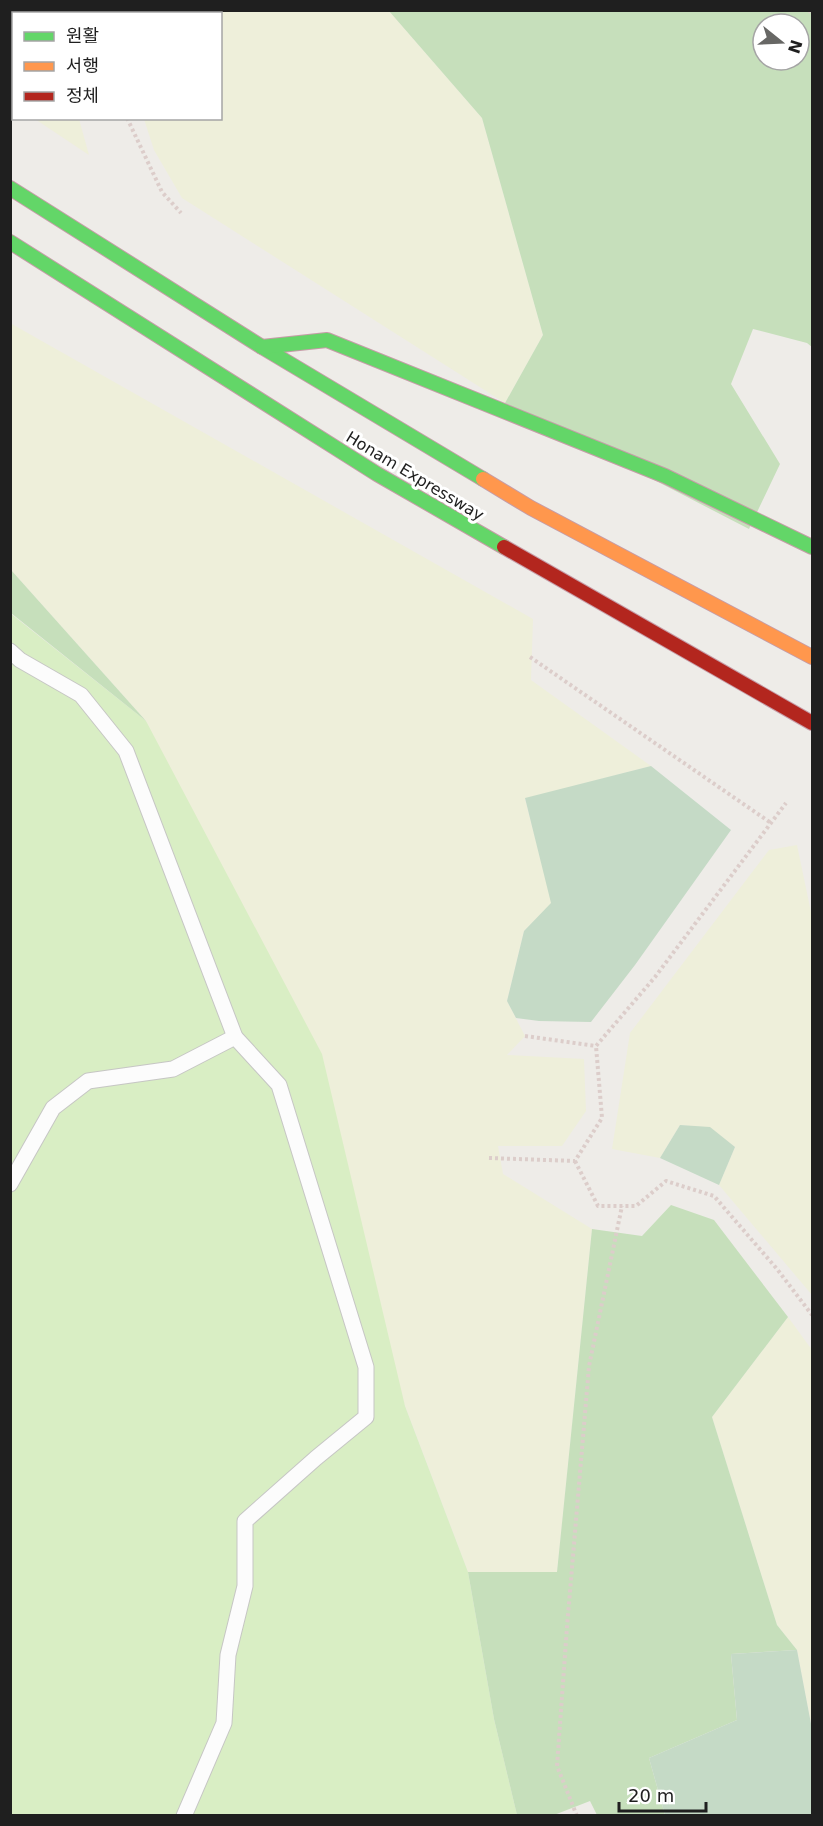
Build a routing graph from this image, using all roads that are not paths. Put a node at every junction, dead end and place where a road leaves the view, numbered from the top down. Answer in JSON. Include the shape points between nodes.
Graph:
{"nodes":[{"id":1,"x":10,"y":188,"type":"edge"},
{"id":2,"x":10,"y":242,"type":"edge"},
{"id":3,"x":262,"y":347,"type":"junction"},
{"id":4,"x":813,"y":548,"type":"edge"},
{"id":5,"x":813,"y":657,"type":"edge"},
{"id":6,"x":14,"y":660,"type":"edge"},
{"id":7,"x":813,"y":723,"type":"edge"},
{"id":8,"x":236,"y":1037,"type":"junction"},
{"id":9,"x":10,"y":1184,"type":"edge"},
{"id":10,"x":184,"y":1815,"type":"edge"}],
"edges":[{"from":1,"to":3,"type":"highway","name":"Honam Expressway"},
{"from":2,"to":7,"type":"highway","name":"Honam Expressway","via":[[377,474]]},
{"from":3,"to":4,"type":"highway","via":[[327,340],[665,476]]},
{"from":3,"to":5,"type":"highway","name":"Honam Expressway","via":[[531,508]]},
{"from":6,"to":8,"type":"lane","via":[[81,695],[126,751]]},
{"from":8,"to":9,"type":"lane","via":[[173,1070],[88,1081],[53,1108]]},
{"from":8,"to":10,"type":"lane","via":[[279,1085],[366,1367],[366,1417],[245,1521],[244,1586],[228,1655],[224,1723]]}]}
